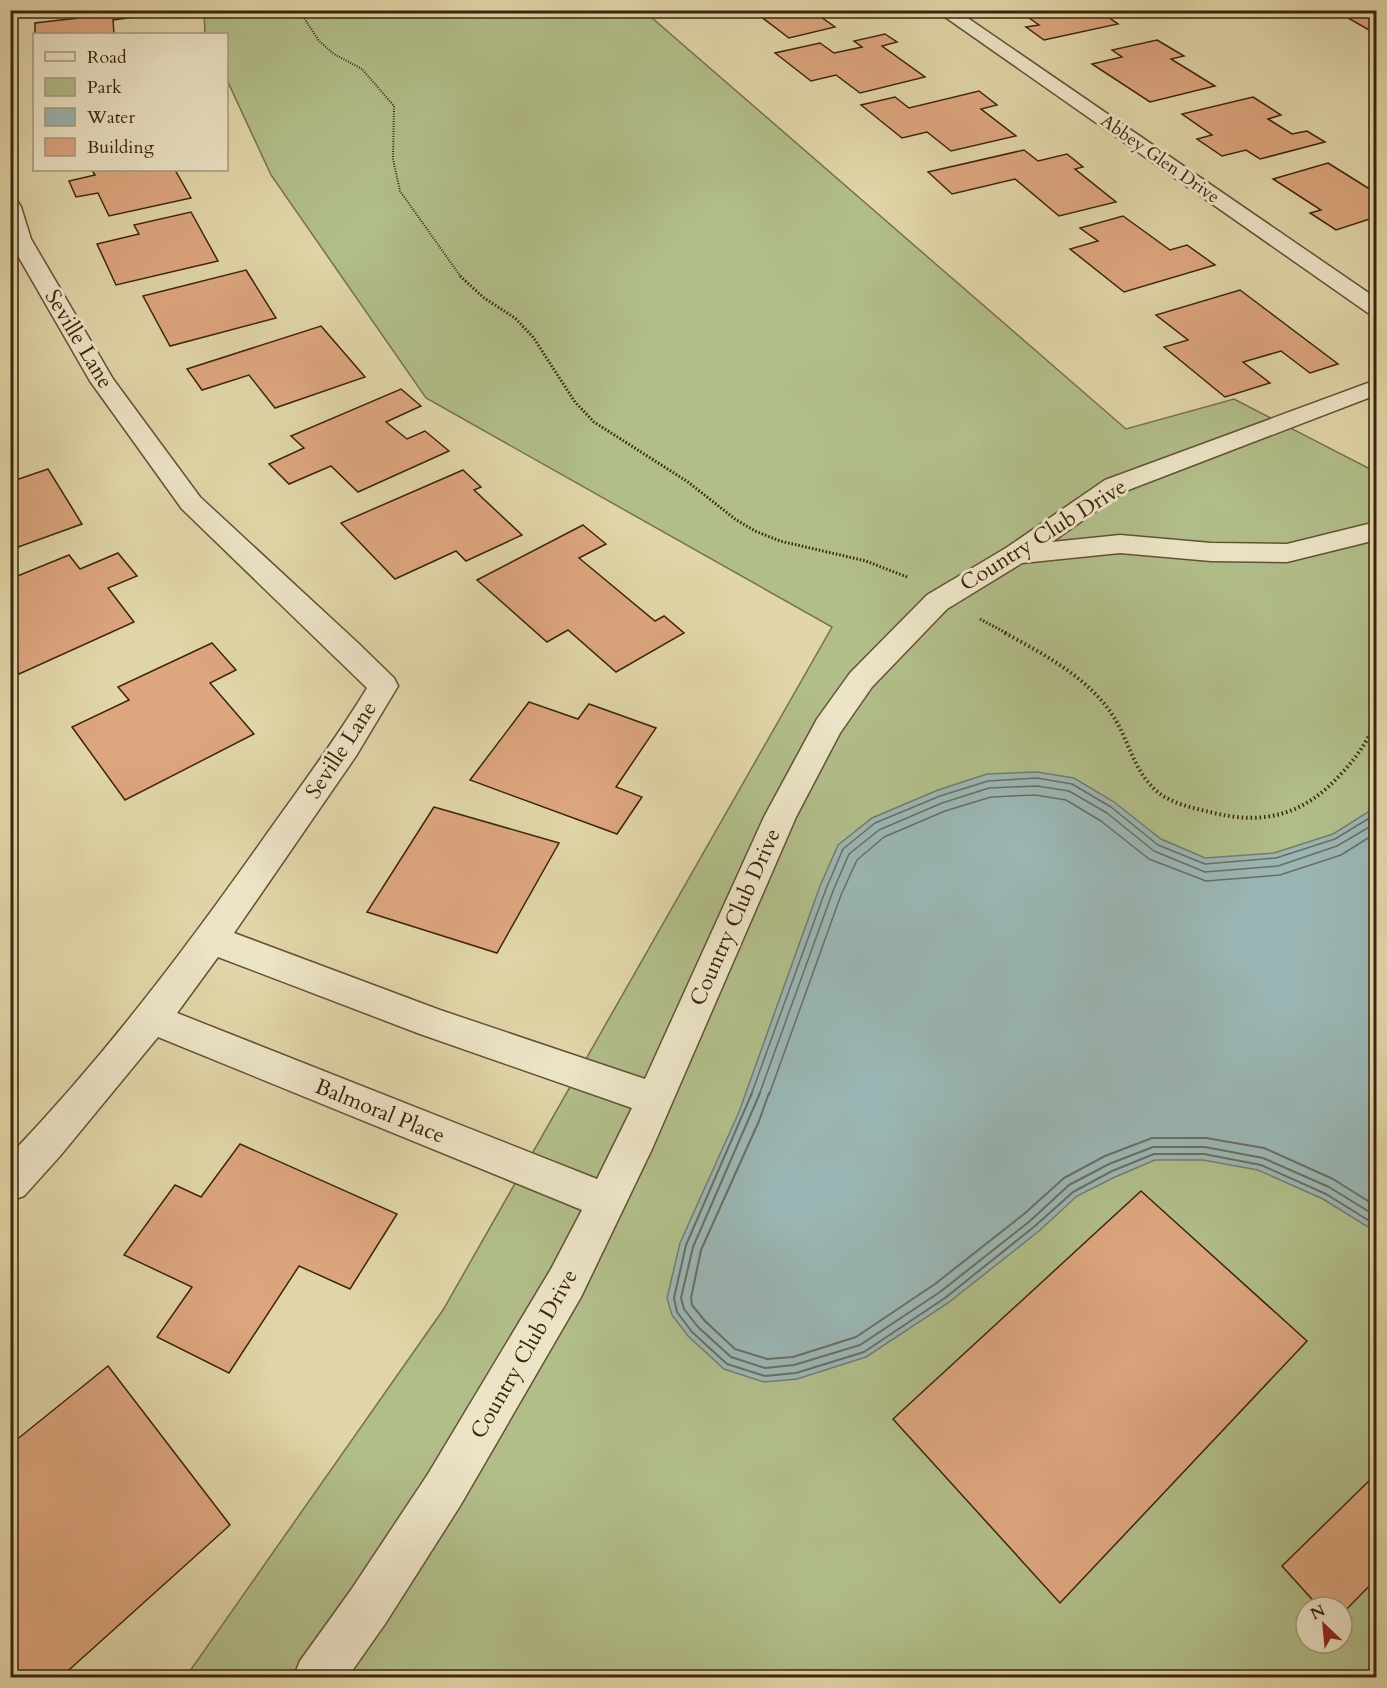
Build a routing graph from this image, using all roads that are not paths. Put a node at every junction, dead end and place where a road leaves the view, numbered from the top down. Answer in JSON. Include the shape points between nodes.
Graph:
{"nodes":[{"id":1,"x":944,"y":10,"type":"edge"},
{"id":2,"x":10,"y":207,"type":"edge"},
{"id":3,"x":1377,"y":308,"type":"edge"},
{"id":4,"x":1377,"y":387,"type":"edge"},
{"id":5,"x":1377,"y":531,"type":"edge"},
{"id":6,"x":1016,"y":554,"type":"junction"},
{"id":7,"x":210,"y":939,"type":"junction"},
{"id":8,"x":152,"y":1019,"type":"junction"},
{"id":9,"x":655,"y":1099,"type":"junction"},
{"id":10,"x":10,"y":1183,"type":"edge"},
{"id":11,"x":608,"y":1203,"type":"junction"},
{"id":12,"x":317,"y":1677,"type":"edge"}],
"edges":[{"from":1,"to":3,"type":"street","name":"Abbey Glen Drive"},
{"from":2,"to":7,"type":"street","name":"Seville Lane","via":[[20,239],[102,381],[191,502],[382,686],[364,719]]},
{"from":4,"to":6,"type":"street","name":"Country Club Drive","via":[[1114,486]]},
{"from":5,"to":6,"type":"street","via":[[1287,553],[1211,552],[1120,544]]},
{"from":6,"to":9,"type":"street","name":"Country Club Drive","via":[[946,595],[861,680],[828,727],[780,817]]},
{"from":7,"to":8,"type":"street","name":"Seville Lane"},
{"from":7,"to":9,"type":"street","via":[[433,1023]]},
{"from":8,"to":10,"type":"street","name":"Seville Lane","via":[[64,1126]]},
{"from":8,"to":11,"type":"street","name":"Balmoral Place"},
{"from":9,"to":11,"type":"street","name":"Country Club Drive"},
{"from":11,"to":12,"type":"street","name":"Country Club Drive","via":[[566,1284],[444,1490]]}]}
